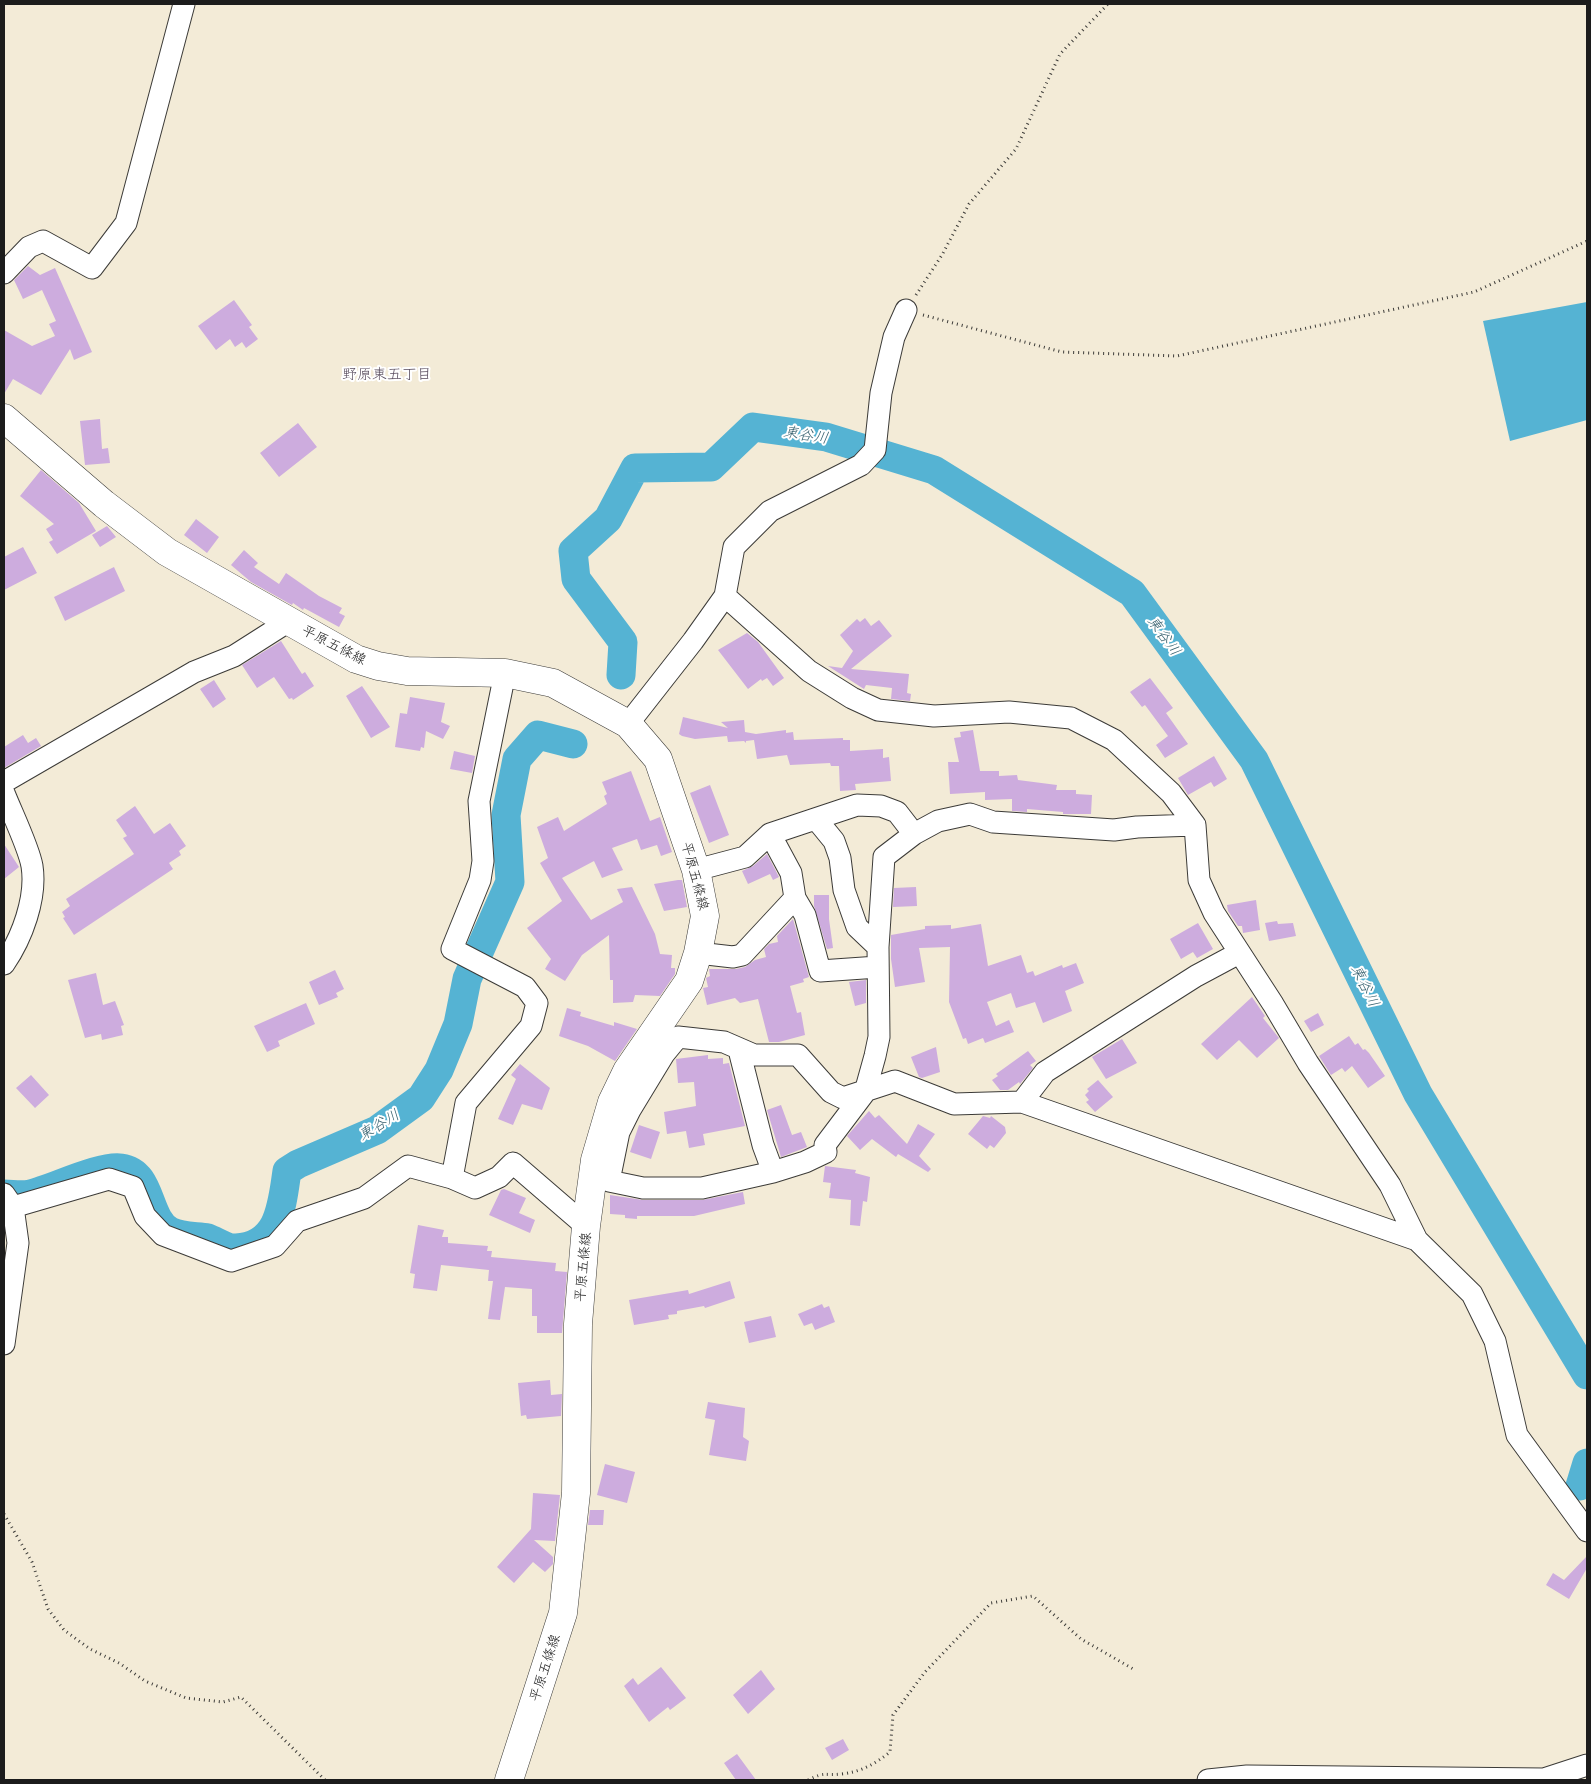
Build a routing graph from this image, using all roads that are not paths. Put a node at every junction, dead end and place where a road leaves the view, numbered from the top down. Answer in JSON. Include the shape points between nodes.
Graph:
{"nodes":[{"id":1,"x":184,"y":4,"type":"edge"},
{"id":2,"x":4,"y":273,"type":"edge"},
{"id":3,"x":906,"y":310,"type":"road end"},
{"id":4,"x":4,"y":418,"type":"edge"},
{"id":5,"x":725,"y":596,"type":"junction"},
{"id":6,"x":289,"y":621,"type":"junction"},
{"id":7,"x":506,"y":673,"type":"junction"},
{"id":8,"x":628,"y":724,"type":"junction"},
{"id":9,"x":4,"y":782,"type":"edge"},
{"id":10,"x":4,"y":794,"type":"edge"},
{"id":11,"x":816,"y":819,"type":"junction"},
{"id":12,"x":1195,"y":825,"type":"junction"},
{"id":13,"x":770,"y":834,"type":"junction"},
{"id":14,"x":914,"y":834,"type":"junction"},
{"id":15,"x":696,"y":870,"type":"junction"},
{"id":16,"x":795,"y":898,"type":"junction"},
{"id":17,"x":698,"y":953,"type":"junction"},
{"id":18,"x":1239,"y":953,"type":"junction"},
{"id":19,"x":878,"y":957,"type":"junction"},
{"id":20,"x":4,"y":964,"type":"edge"},
{"id":21,"x":739,"y":1050,"type":"junction"},
{"id":22,"x":865,"y":1092,"type":"junction"},
{"id":23,"x":1022,"y":1102,"type":"junction"},
{"id":24,"x":621,"y":1106,"type":"junction"},
{"id":25,"x":773,"y":1172,"type":"junction"},
{"id":26,"x":452,"y":1178,"type":"junction"},
{"id":27,"x":8,"y":1200,"type":"edge"},
{"id":28,"x":586,"y":1226,"type":"junction"},
{"id":29,"x":1417,"y":1240,"type":"junction"},
{"id":30,"x":4,"y":1344,"type":"edge"},
{"id":31,"x":1587,"y":1531,"type":"edge"},
{"id":32,"x":1587,"y":1766,"type":"edge"},
{"id":33,"x":509,"y":1780,"type":"edge"},
{"id":34,"x":1208,"y":1780,"type":"edge"}],
"edges":[{"from":1,"to":2,"type":"street","via":[[126,223],[92,268],[43,241],[29,247]]},
{"from":3,"to":5,"type":"street","via":[[894,337],[881,394],[875,450],[861,464],[770,511],[734,547]]},
{"from":4,"to":6,"type":"main road","name":"平原五條線","via":[[104,504],[168,552]]},
{"from":5,"to":8,"type":"street"},
{"from":5,"to":12,"type":"street","via":[[809,671],[878,710],[934,716],[1009,712],[1071,718],[1114,740],[1171,793]]},
{"from":6,"to":7,"type":"main road","name":"平原五條線","via":[[356,659],[378,666],[407,671]]},
{"from":6,"to":9,"type":"street","via":[[234,656],[194,672]]},
{"from":7,"to":8,"type":"main road","name":"平原五條線","via":[[553,683]]},
{"from":7,"to":26,"type":"street","via":[[479,801],[483,861],[480,880],[452,949],[525,987],[537,1003],[531,1026],[466,1103]]},
{"from":8,"to":15,"type":"main road","name":"平原五條線","via":[[658,760]]},
{"from":10,"to":20,"type":"street","via":[[32,865],[30,906],[13,951]]},
{"from":11,"to":13,"type":"street"},
{"from":11,"to":14,"type":"street","via":[[857,804],[881,806],[897,812]]},
{"from":11,"to":19,"type":"street","via":[[834,842],[840,858],[844,890],[857,927]]},
{"from":12,"to":14,"type":"street","via":[[1114,830],[993,822],[970,814],[938,821]]},
{"from":12,"to":18,"type":"street","via":[[1199,880],[1214,913]]},
{"from":13,"to":15,"type":"street","via":[[745,857]]},
{"from":13,"to":16,"type":"street","via":[[791,874]]},
{"from":14,"to":19,"type":"street","via":[[884,857]]},
{"from":15,"to":17,"type":"main road","name":"平原五條線","via":[[705,916]]},
{"from":16,"to":17,"type":"street","via":[[742,955]]},
{"from":16,"to":19,"type":"street","via":[[804,915],[820,971]]},
{"from":17,"to":24,"type":"main road","name":"平原五條線","via":[[689,981],[628,1071]]},
{"from":18,"to":23,"type":"street","via":[[1196,976],[1044,1072]]},
{"from":18,"to":29,"type":"street","via":[[1390,1185]]},
{"from":19,"to":22,"type":"street","via":[[879,1037]]},
{"from":21,"to":22,"type":"street","via":[[754,1055],[798,1055],[831,1092],[843,1098]]},
{"from":21,"to":24,"type":"street","via":[[724,1042],[678,1037]]},
{"from":21,"to":25,"type":"street"},
{"from":22,"to":23,"type":"street","via":[[895,1081],[954,1104]]},
{"from":22,"to":25,"type":"street","via":[[825,1144],[826,1152]]},
{"from":23,"to":29,"type":"street"},
{"from":24,"to":25,"type":"street","via":[[609,1182],[643,1188],[702,1188]]},
{"from":24,"to":28,"type":"main road","name":"平原五條線","via":[[596,1160]]},
{"from":26,"to":27,"type":"street","via":[[408,1166],[364,1198],[297,1221],[275,1246],[231,1262],[163,1235],[145,1216],[133,1187],[109,1179]]},
{"from":26,"to":28,"type":"street","via":[[474,1188],[499,1177],[513,1163]]},
{"from":27,"to":30,"type":"street","via":[[18,1243]]},
{"from":28,"to":33,"type":"main road","name":"平原五條線","via":[[578,1324],[576,1493],[563,1614]]},
{"from":29,"to":31,"type":"street","via":[[1472,1294],[1495,1341],[1517,1435]]},
{"from":32,"to":34,"type":"street","via":[[1544,1778],[1247,1776]]}]}
